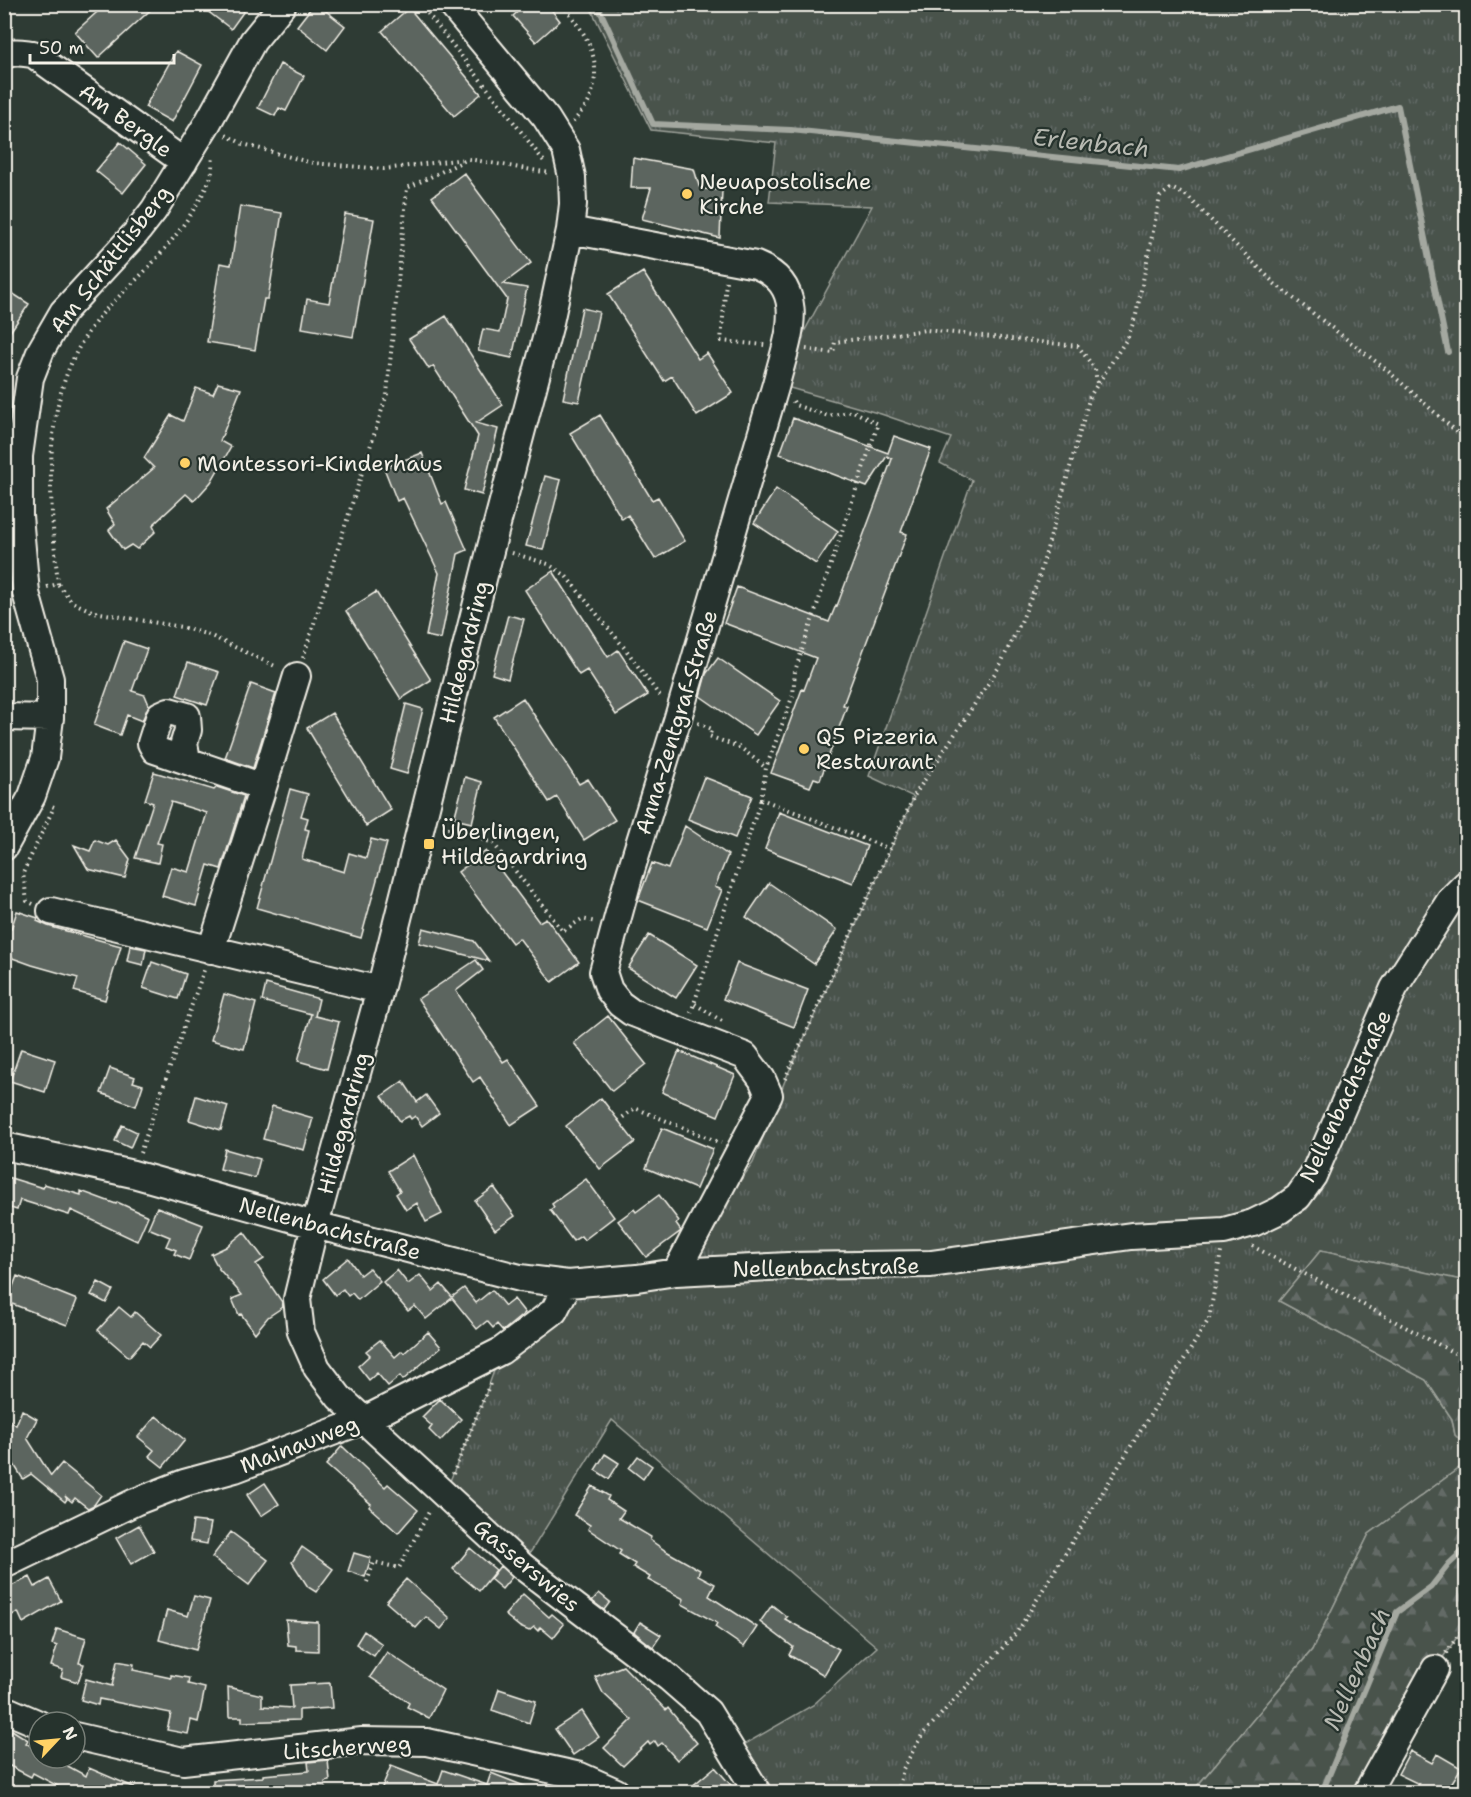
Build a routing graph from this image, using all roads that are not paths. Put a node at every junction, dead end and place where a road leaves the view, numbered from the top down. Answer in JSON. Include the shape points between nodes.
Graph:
{"nodes":[{"id":1,"x":283,"y":4,"type":"edge"},
{"id":2,"x":451,"y":4,"type":"edge"},
{"id":3,"x":4,"y":56,"type":"edge"},
{"id":4,"x":184,"y":162,"type":"junction"},
{"id":5,"x":570,"y":230,"type":"junction"},
{"id":6,"x":297,"y":676,"type":"road end"},
{"id":7,"x":4,"y":717,"type":"edge"},
{"id":8,"x":50,"y":718,"type":"junction"},
{"id":9,"x":187,"y":760,"type":"dead end"},
{"id":10,"x":263,"y":787,"type":"junction"},
{"id":11,"x":4,"y":847,"type":"edge"},
{"id":12,"x":1467,"y":884,"type":"edge"},
{"id":13,"x":51,"y":911,"type":"road end"},
{"id":14,"x":211,"y":950,"type":"junction"},
{"id":15,"x":380,"y":990,"type":"junction"},
{"id":16,"x":4,"y":1146,"type":"edge"},
{"id":17,"x":315,"y":1225,"type":"junction"},
{"id":18,"x":676,"y":1272,"type":"junction"},
{"id":19,"x":568,"y":1284,"type":"junction"},
{"id":20,"x":301,"y":1332,"type":"joint"},
{"id":21,"x":364,"y":1420,"type":"junction"},
{"id":22,"x":4,"y":1565,"type":"edge"},
{"id":23,"x":1435,"y":1670,"type":"road end"},
{"id":24,"x":4,"y":1709,"type":"edge"},
{"id":25,"x":27,"y":1719,"type":"edge"},
{"id":26,"x":87,"y":1739,"type":"edge"},
{"id":27,"x":616,"y":1792,"type":"edge"},
{"id":28,"x":757,"y":1792,"type":"edge"},
{"id":29,"x":1367,"y":1792,"type":"edge"}],
"edges":[{"from":1,"to":4,"type":"street","name":"Am Schättlisberg","via":[[253,41]]},
{"from":2,"to":5,"type":"street","name":"Hildegardring","via":[[546,118],[566,150],[560,175],[573,204]]},
{"from":3,"to":4,"type":"street","name":"Am Bergle","via":[[9,52],[33,54]]},
{"from":4,"to":8,"type":"street","name":"Am Schättlisberg","via":[[136,233],[63,312],[30,378],[19,456],[19,516],[26,593],[50,679]]},
{"from":5,"to":15,"type":"street","name":"Hildegardring","via":[[549,327]]},
{"from":5,"to":18,"type":"street","name":"Anna-Zentgraf-Straße","via":[[756,265],[775,274],[789,297],[791,318],[786,346],[687,722],[628,880],[603,972],[614,997],[631,1012],[745,1056],[769,1095]]},
{"from":6,"to":10,"type":"street"},
{"from":7,"to":8,"type":"street"},
{"from":8,"to":11,"type":"street","name":"Am Schättlisberg","via":[[45,758],[32,796]]},
{"from":9,"to":10,"type":"street"},
{"from":10,"to":14,"type":"street"},
{"from":12,"to":18,"type":"street","name":"Nellenbachstraße","via":[[1451,899],[1394,988],[1312,1176],[1298,1197],[1280,1210],[1224,1232],[1131,1236],[931,1264]]},
{"from":13,"to":14,"type":"street"},
{"from":14,"to":15,"type":"street"},
{"from":15,"to":17,"type":"street","name":"Hildegardring"},
{"from":16,"to":17,"type":"street","name":"Nellenbachstraße","via":[[133,1174]]},
{"from":17,"to":19,"type":"street","name":"Nellenbachstraße","via":[[520,1278]]},
{"from":17,"to":20,"type":"street","name":"Hildegardring","via":[[297,1299]]},
{"from":18,"to":19,"type":"street","name":"Nellenbachstraße"},
{"from":19,"to":21,"type":"street","name":"Mainauweg","via":[[554,1311],[501,1350]]},
{"from":20,"to":21,"type":"street","name":"Gasserswies","via":[[317,1368],[339,1397]]},
{"from":21,"to":22,"type":"street","name":"Mainauweg","via":[[135,1502]]},
{"from":21,"to":28,"type":"street","name":"Gasserswies","via":[[522,1566],[708,1712]]},
{"from":23,"to":29,"type":"street"},
{"from":24,"to":25,"type":"street"},
{"from":26,"to":27,"type":"street","name":"Litscherweg","via":[[183,1761],[362,1741],[427,1742],[580,1776]]}]}
